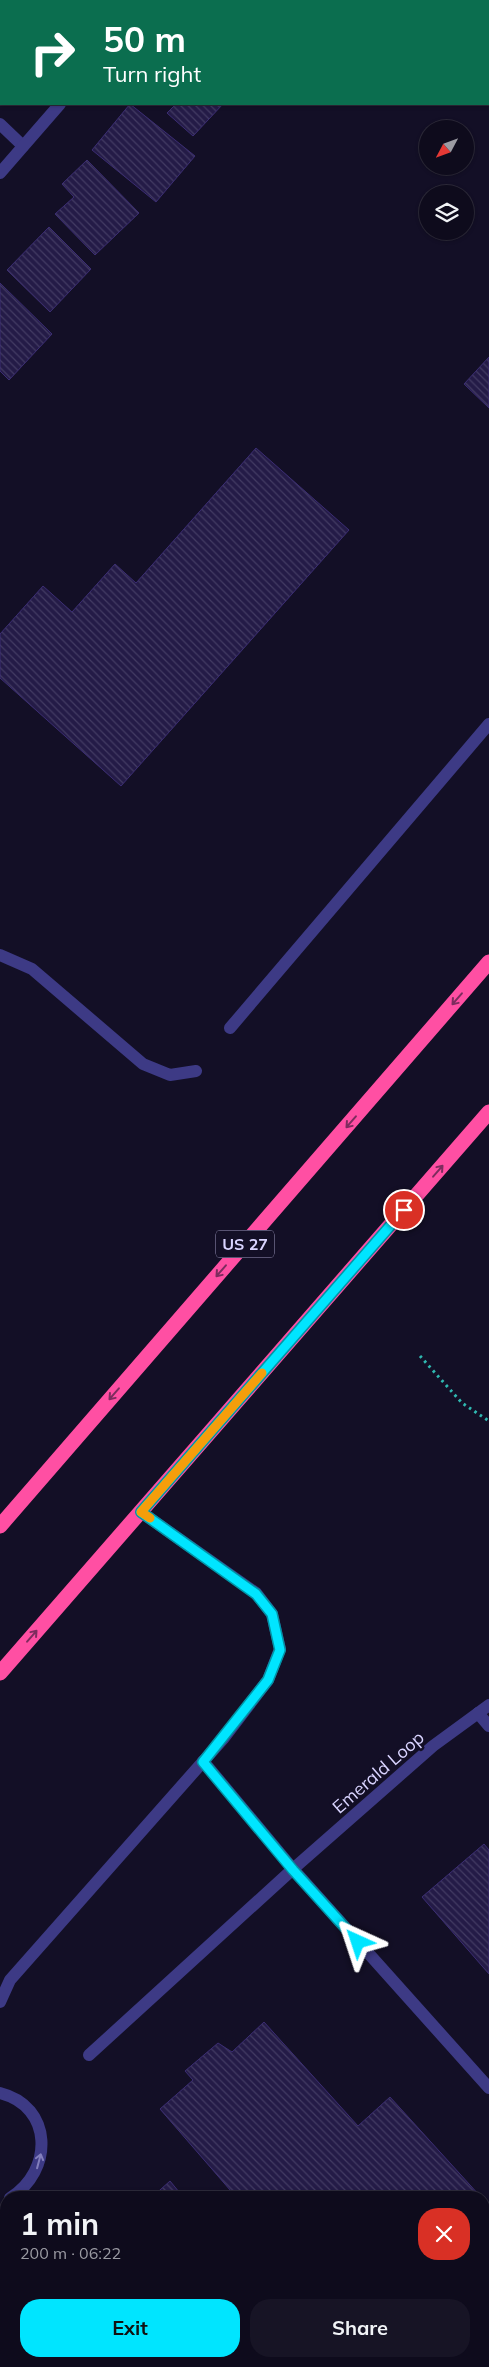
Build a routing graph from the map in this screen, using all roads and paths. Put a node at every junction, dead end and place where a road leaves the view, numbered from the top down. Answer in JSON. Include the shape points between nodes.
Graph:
{"nodes":[{"id":1,"x":59,"y":105,"type":"edge"},
{"id":2,"x":0,"y":124,"type":"edge"},
{"id":3,"x":23,"y":146,"type":"junction"},
{"id":4,"x":0,"y":173,"type":"edge"},
{"id":5,"x":489,"y":724,"type":"edge"},
{"id":6,"x":0,"y":955,"type":"edge"},
{"id":7,"x":489,"y":962,"type":"edge"},
{"id":8,"x":230,"y":1028,"type":"dead end"},
{"id":9,"x":196,"y":1071,"type":"dead end"},
{"id":10,"x":489,"y":1112,"type":"edge"},
{"id":11,"x":420,"y":1356,"type":"dead end"},
{"id":12,"x":489,"y":1420,"type":"edge"},
{"id":13,"x":141,"y":1512,"type":"junction"},
{"id":14,"x":0,"y":1526,"type":"edge"},
{"id":15,"x":0,"y":1673,"type":"edge"},
{"id":16,"x":489,"y":1706,"type":"edge"},
{"id":17,"x":478,"y":1713,"type":"junction"},
{"id":18,"x":489,"y":1726,"type":"edge"},
{"id":19,"x":203,"y":1762,"type":"junction"},
{"id":20,"x":293,"y":1870,"type":"junction"},
{"id":21,"x":0,"y":2002,"type":"edge"},
{"id":22,"x":89,"y":2055,"type":"dead end"},
{"id":23,"x":489,"y":2088,"type":"edge"},
{"id":24,"x":0,"y":2093,"type":"edge"},
{"id":25,"x":20,"y":2191,"type":"edge"}],
"edges":[{"from":1,"to":3,"type":"street"},
{"from":2,"to":3,"type":"street"},
{"from":3,"to":4,"type":"street"},
{"from":5,"to":8,"type":"street"},
{"from":6,"to":9,"type":"street","via":[[32,969],[143,1064],[170,1075]]},
{"from":7,"to":14,"type":"highway","number":"US 27","one_way":true},
{"from":13,"to":10,"type":"highway","one_way":true},
{"from":11,"to":12,"type":"path","via":[[462,1403]]},
{"from":15,"to":13,"type":"highway","one_way":true},
{"from":13,"to":19,"type":"street","via":[[256,1594],[272,1614],[280,1650],[268,1680]]},
{"from":16,"to":17,"type":"street","name":"Emerald Loop"},
{"from":17,"to":18,"type":"street"},
{"from":17,"to":20,"type":"street","name":"Emerald Loop","via":[[433,1746]]},
{"from":19,"to":20,"type":"street"},
{"from":19,"to":21,"type":"street","via":[[10,1980]]},
{"from":20,"to":22,"type":"street","name":"Emerald Loop"},
{"from":20,"to":23,"type":"street"},
{"from":25,"to":24,"type":"street","one_way":true,"via":[[34,2176],[41,2158],[42,2139],[36,2121],[24,2106]]}]}
